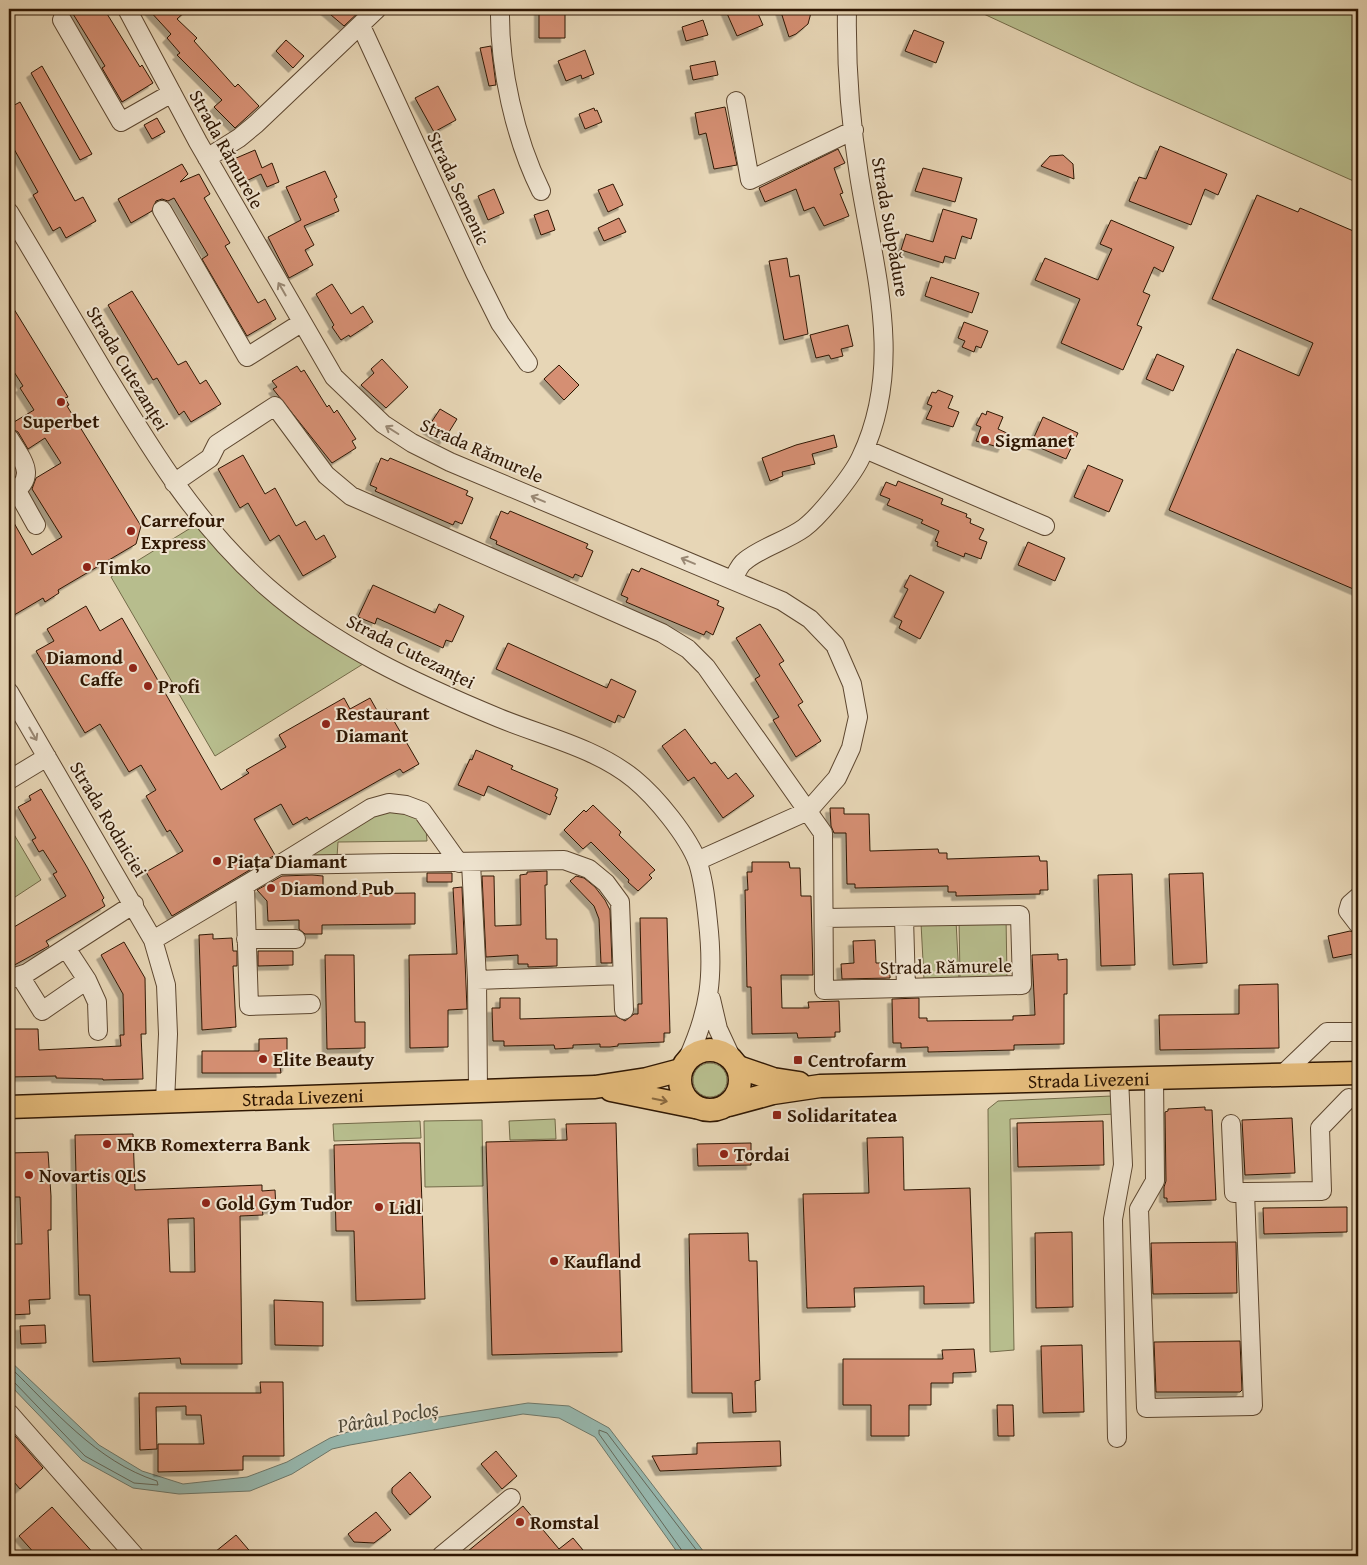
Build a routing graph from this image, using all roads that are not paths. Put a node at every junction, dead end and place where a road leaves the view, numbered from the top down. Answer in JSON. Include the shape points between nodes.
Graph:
{"nodes":[{"id":1,"x":128,"y":9,"type":"edge"},
{"id":2,"x":377,"y":9,"type":"edge"},
{"id":3,"x":500,"y":9,"type":"edge"},
{"id":4,"x":847,"y":9,"type":"edge"},
{"id":5,"x":62,"y":20,"type":"dead end"},
{"id":6,"x":361,"y":26,"type":"junction"},
{"id":7,"x":172,"y":93,"type":"junction"},
{"id":8,"x":736,"y":102,"type":"dead end"},
{"id":9,"x":854,"y":130,"type":"junction"},
{"id":10,"x":207,"y":158,"type":"junction"},
{"id":11,"x":541,"y":191,"type":"dead end"},
{"id":12,"x":162,"y":210,"type":"dead end"},
{"id":13,"x":11,"y":221,"type":"edge"},
{"id":14,"x":301,"y":323,"type":"junction"},
{"id":15,"x":528,"y":363,"type":"dead end"},
{"id":16,"x":9,"y":438,"type":"edge"},
{"id":17,"x":864,"y":449,"type":"junction"},
{"id":18,"x":174,"y":483,"type":"junction"},
{"id":19,"x":13,"y":494,"type":"edge"},
{"id":20,"x":36,"y":525,"type":"dead end"},
{"id":21,"x":1045,"y":526,"type":"dead end"},
{"id":22,"x":733,"y":580,"type":"junction"},
{"id":23,"x":9,"y":692,"type":"edge"},
{"id":24,"x":47,"y":756,"type":"junction"},
{"id":25,"x":9,"y":780,"type":"edge"},
{"id":26,"x":808,"y":811,"type":"junction"},
{"id":27,"x":697,"y":861,"type":"junction"},
{"id":28,"x":465,"y":863,"type":"junction"},
{"id":29,"x":279,"y":865,"type":"junction"},
{"id":30,"x":245,"y":886,"type":"junction"},
{"id":31,"x":1358,"y":897,"type":"edge"},
{"id":32,"x":134,"y":904,"type":"junction"},
{"id":33,"x":824,"y":918,"type":"junction"},
{"id":34,"x":904,"y":918,"type":"junction"},
{"id":35,"x":1358,"y":924,"type":"edge"},
{"id":36,"x":246,"y":939,"type":"junction"},
{"id":37,"x":296,"y":939,"type":"dead end"},
{"id":38,"x":154,"y":940,"type":"junction"},
{"id":39,"x":66,"y":948,"type":"junction"},
{"id":40,"x":622,"y":975,"type":"junction"},
{"id":41,"x":15,"y":977,"type":"edge"},
{"id":42,"x":87,"y":980,"type":"junction"},
{"id":43,"x":477,"y":980,"type":"junction"},
{"id":44,"x":906,"y":988,"type":"junction"},
{"id":45,"x":710,"y":994,"type":"junction"},
{"id":46,"x":311,"y":1004,"type":"dead end"},
{"id":47,"x":624,"y":1010,"type":"dead end"},
{"id":48,"x":98,"y":1031,"type":"dead end"},
{"id":49,"x":1358,"y":1032,"type":"edge"},
{"id":50,"x":734,"y":1062,"type":"junction"},
{"id":51,"x":684,"y":1065,"type":"junction"},
{"id":52,"x":1358,"y":1073,"type":"edge"},
{"id":53,"x":1282,"y":1075,"type":"junction"},
{"id":54,"x":1154,"y":1077,"type":"junction"},
{"id":55,"x":1120,"y":1078,"type":"junction"},
{"id":56,"x":820,"y":1086,"type":"junction"},
{"id":57,"x":595,"y":1087,"type":"junction"},
{"id":58,"x":478,"y":1091,"type":"junction"},
{"id":59,"x":1349,"y":1098,"type":"dead end"},
{"id":60,"x":165,"y":1102,"type":"junction"},
{"id":61,"x":729,"y":1105,"type":"junction"},
{"id":62,"x":9,"y":1107,"type":"edge"},
{"id":63,"x":695,"y":1107,"type":"junction"},
{"id":64,"x":1231,"y":1124,"type":"dead end"},
{"id":65,"x":1245,"y":1192,"type":"junction"},
{"id":66,"x":9,"y":1412,"type":"edge"},
{"id":67,"x":1117,"y":1438,"type":"dead end"},
{"id":68,"x":511,"y":1498,"type":"dead end"},
{"id":69,"x":135,"y":1556,"type":"edge"},
{"id":70,"x":441,"y":1556,"type":"edge"}],
"edges":[{"from":1,"to":7,"type":"street","name":"Strada Rămurele"},
{"from":2,"to":6,"type":"street"},
{"from":3,"to":11,"type":"street","via":[[502,54],[517,126]]},
{"from":4,"to":9,"type":"street","name":"Strada Subpădure","via":[[849,91]]},
{"from":5,"to":7,"type":"street","via":[[121,122]]},
{"from":6,"to":10,"type":"street","via":[[256,124]]},
{"from":6,"to":15,"type":"street","name":"Strada Semenic","via":[[475,273],[500,323]]},
{"from":7,"to":10,"type":"street","name":"Strada Rămurele"},
{"from":8,"to":9,"type":"street","via":[[750,180]]},
{"from":9,"to":17,"type":"street","name":"Strada Subpădure","via":[[885,334],[880,403]]},
{"from":14,"to":10,"type":"street","name":"Strada Rămurele","one_way":true},
{"from":12,"to":14,"type":"street","via":[[247,357]]},
{"from":13,"to":18,"type":"street","name":"Strada Cutezanței"},
{"from":22,"to":14,"type":"street","name":"Strada Rămurele","one_way":true,"via":[[450,462],[412,443],[383,424],[334,377]]},
{"from":16,"to":19,"type":"street","via":[[28,474]]},
{"from":17,"to":21,"type":"street"},
{"from":17,"to":22,"type":"street","name":"Strada Subpădure","via":[[824,509],[805,527],[744,561]]},
{"from":18,"to":26,"type":"street","name":"Strada Rămurele","via":[[210,458],[217,444],[275,406],[326,475],[351,496],[662,632],[688,649],[706,668]]},
{"from":18,"to":27,"type":"street","name":"Strada Cutezanței","via":[[202,521],[268,588],[338,640],[371,659],[499,718],[613,765],[635,780],[657,803],[678,829]]},
{"from":19,"to":20,"type":"street"},
{"from":22,"to":26,"type":"street","name":"Strada Rămurele","via":[[782,601],[810,618],[835,645],[852,684],[858,717],[852,748],[837,778]]},
{"from":23,"to":24,"type":"street","name":"Strada Rodniciei","one_way":true},
{"from":24,"to":25,"type":"street","name":"Strada Rodniciei"},
{"from":24,"to":32,"type":"street","name":"Strada Rodniciei"},
{"from":26,"to":27,"type":"street","name":"Strada Rămurele"},
{"from":26,"to":33,"type":"street","name":"Strada Rămurele","via":[[824,833]]},
{"from":27,"to":45,"type":"street","name":"Strada Cutezanței","via":[[706,897]]},
{"from":28,"to":29,"type":"street"},
{"from":28,"to":29,"type":"street","via":[[422,811],[389,803],[371,808]]},
{"from":28,"to":40,"type":"street","via":[[564,860],[589,869],[606,883],[620,902]]},
{"from":28,"to":43,"type":"street"},
{"from":29,"to":30,"type":"street"},
{"from":30,"to":36,"type":"street"},
{"from":30,"to":38,"type":"street"},
{"from":31,"to":35,"type":"street","via":[[1350,904],[1348,912]]},
{"from":32,"to":38,"type":"street","name":"Strada Rodniciei"},
{"from":32,"to":39,"type":"street","name":"Strada Rodniciei"},
{"from":33,"to":34,"type":"street","name":"Strada Rămurele"},
{"from":33,"to":44,"type":"street","name":"Strada Rămurele","via":[[824,990]]},
{"from":34,"to":44,"type":"street"},
{"from":34,"to":44,"type":"street","name":"Strada Rămurele","via":[[1020,915],[1022,985]]},
{"from":36,"to":37,"type":"street"},
{"from":36,"to":46,"type":"street","via":[[249,1006]]},
{"from":38,"to":60,"type":"street","name":"Strada Rodniciei","via":[[166,985]]},
{"from":39,"to":41,"type":"street","name":"Strada Rodniciei"},
{"from":39,"to":42,"type":"street"},
{"from":40,"to":43,"type":"street"},
{"from":40,"to":47,"type":"street"},
{"from":41,"to":42,"type":"street","name":"Strada Rodniciei","via":[[42,1011]]},
{"from":42,"to":48,"type":"street","via":[[97,1002]]},
{"from":43,"to":58,"type":"street"},
{"from":45,"to":50,"type":"street","name":"Strada Cutezanței","via":[[718,1029]]},
{"from":45,"to":51,"type":"street","name":"Strada Cutezanței","via":[[702,1030]]},
{"from":49,"to":53,"type":"street","via":[[1327,1032]]},
{"from":50,"to":51,"type":"main road","via":[[720,1051],[708,1050],[697,1053]]},
{"from":50,"to":56,"type":"main road","name":"Strada Livezeni","via":[[773,1078]]},
{"from":50,"to":61,"type":"main road","via":[[741,1077],[740,1088]]},
{"from":51,"to":57,"type":"main road","name":"Strada Livezeni","via":[[646,1079]]},
{"from":51,"to":63,"type":"main road","via":[[681,1090]]},
{"from":52,"to":53,"type":"main road","name":"Strada Livezeni"},
{"from":53,"to":54,"type":"main road","name":"Strada Livezeni"},
{"from":54,"to":55,"type":"main road","name":"Strada Livezeni"},
{"from":54,"to":65,"type":"street","via":[[1155,1182],[1139,1209],[1146,1408],[1253,1406]]},
{"from":55,"to":56,"type":"main road","name":"Strada Livezeni"},
{"from":55,"to":67,"type":"street","via":[[1123,1165],[1113,1219]]},
{"from":56,"to":61,"type":"main road","name":"Strada Livezeni","via":[[773,1093]]},
{"from":57,"to":58,"type":"main road","name":"Strada Livezeni"},
{"from":57,"to":63,"type":"main road","name":"Strada Livezeni","one_way":true},
{"from":58,"to":60,"type":"main road","name":"Strada Livezeni"},
{"from":59,"to":65,"type":"street","via":[[1320,1128],[1322,1191]]},
{"from":60,"to":62,"type":"main road","name":"Strada Livezeni"},
{"from":61,"to":63,"type":"main road","via":[[706,1111]]},
{"from":64,"to":65,"type":"street","via":[[1234,1193]]},
{"from":66,"to":69,"type":"street"},
{"from":68,"to":70,"type":"street"}]}
